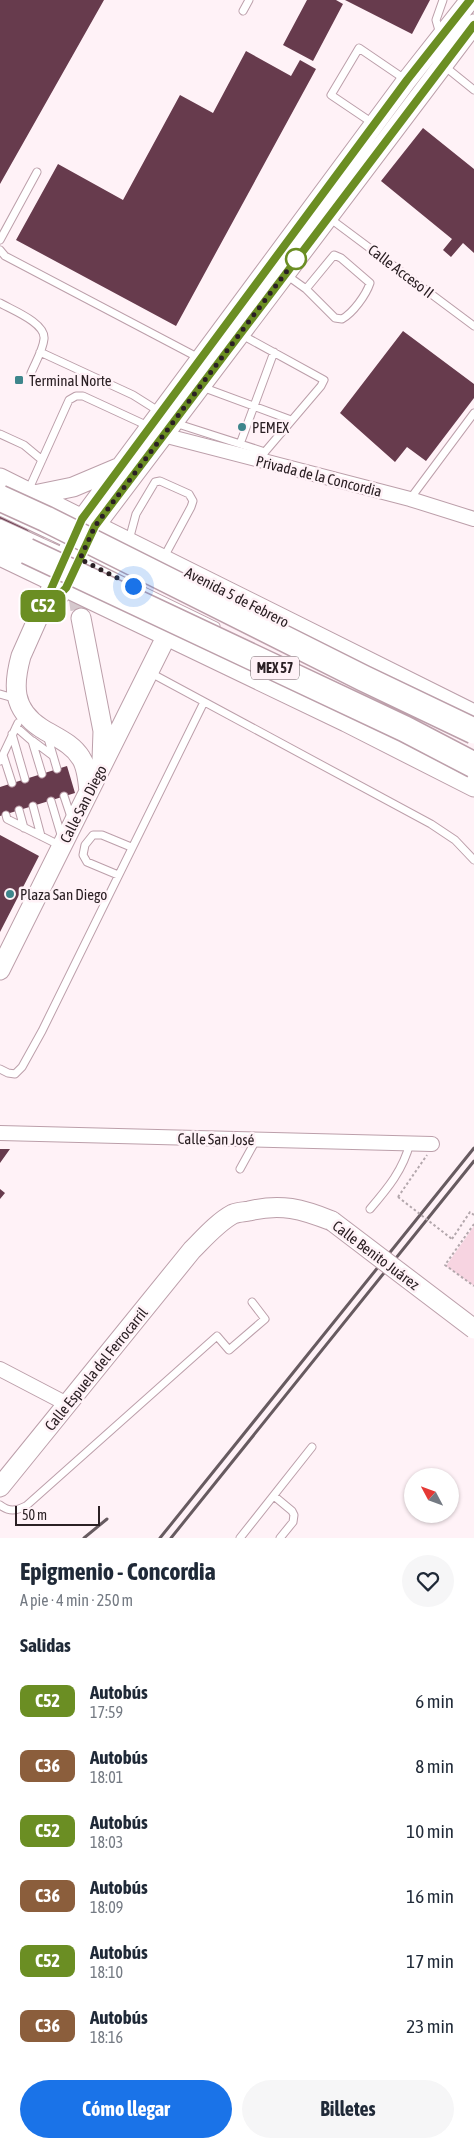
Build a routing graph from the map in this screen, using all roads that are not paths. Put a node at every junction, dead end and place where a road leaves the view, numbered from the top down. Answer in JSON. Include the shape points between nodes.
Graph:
{"nodes":[{"id":1,"x":249,"y":0,"type":"edge"},
{"id":2,"x":443,"y":0,"type":"edge"},
{"id":3,"x":470,"y":0,"type":"edge"},
{"id":4,"x":243,"y":11,"type":"dead end"},
{"id":5,"x":474,"y":24,"type":"edge"},
{"id":6,"x":441,"y":36,"type":"junction"},
{"id":7,"x":442,"y":65,"type":"junction"},
{"id":8,"x":407,"y":80,"type":"junction"},
{"id":9,"x":474,"y":90,"type":"edge"},
{"id":10,"x":375,"y":124,"type":"junction"},
{"id":11,"x":36,"y":172,"type":"dead end"},
{"id":12,"x":320,"y":212,"type":"junction"},
{"id":13,"x":0,"y":240,"type":"edge"},
{"id":14,"x":0,"y":250,"type":"edge"},
{"id":15,"x":285,"y":274,"type":"junction"},
{"id":16,"x":306,"y":289,"type":"junction"},
{"id":17,"x":0,"y":303,"type":"edge"},
{"id":18,"x":474,"y":326,"type":"edge"},
{"id":19,"x":239,"y":333,"type":"junction"},
{"id":20,"x":40,"y":352,"type":"junction"},
{"id":21,"x":274,"y":352,"type":"junction"},
{"id":22,"x":201,"y":359,"type":"junction"},
{"id":23,"x":32,"y":373,"type":"dead end"},
{"id":24,"x":200,"y":386,"type":"junction"},
{"id":25,"x":252,"y":405,"type":"junction"},
{"id":26,"x":474,"y":413,"type":"edge"},
{"id":27,"x":291,"y":420,"type":"junction"},
{"id":28,"x":162,"y":424,"type":"junction"},
{"id":29,"x":0,"y":434,"type":"edge"},
{"id":30,"x":240,"y":444,"type":"junction"},
{"id":31,"x":261,"y":456,"type":"junction"},
{"id":32,"x":42,"y":460,"type":"junction"},
{"id":33,"x":124,"y":471,"type":"junction"},
{"id":34,"x":0,"y":478,"type":"edge"},
{"id":35,"x":31,"y":493,"type":"junction"},
{"id":36,"x":0,"y":498,"type":"edge"},
{"id":37,"x":410,"y":499,"type":"junction"},
{"id":38,"x":102,"y":505,"type":"junction"},
{"id":39,"x":0,"y":512,"type":"edge"},
{"id":40,"x":474,"y":519,"type":"edge"},
{"id":41,"x":89,"y":522,"type":"junction"},
{"id":42,"x":0,"y":523,"type":"edge"},
{"id":43,"x":0,"y":538,"type":"edge"},
{"id":44,"x":129,"y":543,"type":"junction"},
{"id":45,"x":75,"y":553,"type":"junction"},
{"id":46,"x":0,"y":556,"type":"edge"},
{"id":47,"x":163,"y":560,"type":"junction"},
{"id":48,"x":136,"y":578,"type":"dead end"},
{"id":49,"x":145,"y":582,"type":"dead end"},
{"id":50,"x":60,"y":585,"type":"junction"},
{"id":51,"x":154,"y":587,"type":"dead end"},
{"id":52,"x":181,"y":600,"type":"dead end"},
{"id":53,"x":81,"y":618,"type":"tunnel mouth"},
{"id":54,"x":148,"y":618,"type":"dead end"},
{"id":55,"x":225,"y":621,"type":"dead end"},
{"id":56,"x":223,"y":630,"type":"dead end"},
{"id":57,"x":166,"y":637,"type":"junction"},
{"id":58,"x":149,"y":672,"type":"junction"},
{"id":59,"x":204,"y":702,"type":"junction"},
{"id":60,"x":14,"y":713,"type":"edge"},
{"id":61,"x":474,"y":714,"type":"edge"},
{"id":62,"x":346,"y":722,"type":"junction"},
{"id":63,"x":474,"y":731,"type":"edge"},
{"id":64,"x":39,"y":736,"type":"junction"},
{"id":65,"x":53,"y":756,"type":"junction"},
{"id":66,"x":2,"y":758,"type":"edge"},
{"id":67,"x":474,"y":764,"type":"edge"},
{"id":68,"x":102,"y":767,"type":"junction"},
{"id":69,"x":56,"y":769,"type":"dead end"},
{"id":70,"x":42,"y":774,"type":"dead end"},
{"id":71,"x":25,"y":779,"type":"dead end"},
{"id":72,"x":12,"y":783,"type":"dead end"},
{"id":73,"x":474,"y":787,"type":"edge"},
{"id":74,"x":89,"y":792,"type":"junction"},
{"id":75,"x":64,"y":796,"type":"dead end"},
{"id":76,"x":51,"y":800,"type":"dead end"},
{"id":77,"x":33,"y":806,"type":"dead end"},
{"id":78,"x":19,"y":810,"type":"dead end"},
{"id":79,"x":6,"y":814,"type":"dead end"},
{"id":80,"x":73,"y":824,"type":"junction"},
{"id":81,"x":24,"y":828,"type":"junction"},
{"id":82,"x":41,"y":836,"type":"junction"},
{"id":83,"x":63,"y":844,"type":"junction"},
{"id":84,"x":131,"y":847,"type":"junction"},
{"id":85,"x":474,"y":860,"type":"edge"},
{"id":86,"x":118,"y":876,"type":"junction"},
{"id":87,"x":0,"y":970,"type":"edge"},
{"id":88,"x":0,"y":1069,"type":"edge"},
{"id":89,"x":0,"y":1133,"type":"edge"},
{"id":90,"x":256,"y":1140,"type":"junction"},
{"id":91,"x":410,"y":1143,"type":"junction"},
{"id":92,"x":432,"y":1144,"type":"dead end"},
{"id":93,"x":240,"y":1169,"type":"dead end"},
{"id":94,"x":370,"y":1209,"type":"dead end"},
{"id":95,"x":192,"y":1250,"type":"joint"},
{"id":96,"x":252,"y":1302,"type":"dead end"},
{"id":97,"x":474,"y":1329,"type":"edge"},
{"id":98,"x":0,"y":1369,"type":"edge"},
{"id":99,"x":67,"y":1404,"type":"junction"},
{"id":100,"x":312,"y":1447,"type":"dead end"},
{"id":101,"x":0,"y":1487,"type":"edge"},
{"id":102,"x":274,"y":1496,"type":"junction"},
{"id":103,"x":0,"y":1504,"type":"edge"},
{"id":104,"x":240,"y":1538,"type":"edge"},
{"id":105,"x":280,"y":1538,"type":"edge"}],
"edges":[{"from":1,"to":4,"type":"lane"},
{"from":2,"to":6,"type":"lane","via":[[436,20]]},
{"from":3,"to":6,"type":"main road"},
{"from":5,"to":7,"type":"main road"},
{"from":6,"to":8,"type":"main road"},
{"from":7,"to":9,"type":"lane"},
{"from":7,"to":12,"type":"main road"},
{"from":8,"to":10,"type":"main road"},
{"from":8,"to":10,"type":"lane","via":[[359,48],[331,95]]},
{"from":10,"to":12,"type":"main road"},
{"from":11,"to":13,"type":"lane"},
{"from":12,"to":15,"type":"main road"},
{"from":12,"to":18,"type":"lane","name":"Calle Acceso II"},
{"from":12,"to":22,"type":"main road"},
{"from":12,"to":33,"type":"main road"},
{"from":14,"to":22,"type":"lane","via":[[5,256]]},
{"from":15,"to":16,"type":"lane"},
{"from":15,"to":19,"type":"main road"},
{"from":16,"to":16,"type":"lane","via":[[335,318],[342,319],[348,316],[370,283],[334,255]]},
{"from":17,"to":20,"type":"lane","via":[[39,324],[44,333]]},
{"from":19,"to":21,"type":"lane"},
{"from":19,"to":24,"type":"main road"},
{"from":20,"to":23,"type":"lane"},
{"from":20,"to":28,"type":"lane","via":[[133,394]]},
{"from":21,"to":25,"type":"lane"},
{"from":21,"to":27,"type":"lane","via":[[324,380]]},
{"from":22,"to":28,"type":"main road"},
{"from":24,"to":25,"type":"lane"},
{"from":24,"to":28,"type":"main road"},
{"from":25,"to":27,"type":"lane"},
{"from":25,"to":30,"type":"lane"},
{"from":26,"to":37,"type":"lane"},
{"from":27,"to":31,"type":"lane"},
{"from":28,"to":30,"type":"lane"},
{"from":28,"to":31,"type":"street","name":"Privada de la Concordia"},
{"from":28,"to":32,"type":"lane","via":[[76,396],[69,400]]},
{"from":28,"to":33,"type":"main road"},
{"from":28,"to":38,"type":"main road"},
{"from":29,"to":32,"type":"lane","via":[[24,445]]},
{"from":30,"to":31,"type":"lane"},
{"from":31,"to":37,"type":"street","name":"Privada de la Concordia"},
{"from":32,"to":35,"type":"lane"},
{"from":33,"to":35,"type":"main road","via":[[73,487]]},
{"from":33,"to":38,"type":"main road"},
{"from":34,"to":35,"type":"main road","name":"Avenida 5 de Febrero"},
{"from":35,"to":41,"type":"main road","name":"Avenida 5 de Febrero"},
{"from":36,"to":63,"type":"highway","name":"Avenida 5 de Febrero","number":"MEX 57","bridge":true},
{"from":37,"to":40,"type":"street","name":"Privada de la Concordia"},
{"from":38,"to":41,"type":"main road"},
{"from":39,"to":45,"type":"lane"},
{"from":41,"to":44,"type":"main road","name":"Avenida 5 de Febrero"},
{"from":41,"to":45,"type":"main road"},
{"from":42,"to":45,"type":"lane"},
{"from":43,"to":67,"type":"highway","number":"MEX 57","bridge":true},
{"from":44,"to":47,"type":"main road","name":"Avenida 5 de Febrero"},
{"from":44,"to":47,"type":"lane","via":[[136,514],[155,482],[160,481],[189,494],[193,501],[191,507]]},
{"from":45,"to":48,"type":"lane"},
{"from":45,"to":50,"type":"main road"},
{"from":45,"to":56,"type":"lane"},
{"from":46,"to":50,"type":"main road"},
{"from":47,"to":61,"type":"main road","name":"Avenida 5 de Febrero"},
{"from":49,"to":51,"type":"lane"},
{"from":50,"to":57,"type":"main road"},
{"from":50,"to":60,"type":"main road","via":[[40,614],[21,656],[15,680]]},
{"from":52,"to":55,"type":"lane"},
{"from":53,"to":68,"type":"main road","via":[[102,731]]},
{"from":54,"to":62,"type":"main road"},
{"from":57,"to":58,"type":"main road","name":"Calle San Diego"},
{"from":57,"to":62,"type":"main road"},
{"from":58,"to":59,"type":"lane"},
{"from":58,"to":68,"type":"main road","name":"Calle San Diego"},
{"from":59,"to":84,"type":"lane"},
{"from":59,"to":85,"type":"lane","via":[[431,824],[455,840]]},
{"from":60,"to":64,"type":"main road","via":[[40,727]]},
{"from":60,"to":66,"type":"lane"},
{"from":60,"to":71,"type":"lane"},
{"from":62,"to":73,"type":"main road"},
{"from":64,"to":65,"type":"lane"},
{"from":64,"to":65,"type":"lane"},
{"from":64,"to":70,"type":"lane"},
{"from":64,"to":74,"type":"main road","via":[[74,749],[82,759]]},
{"from":65,"to":69,"type":"lane"},
{"from":66,"to":72,"type":"lane"},
{"from":68,"to":74,"type":"main road","name":"Calle San Diego"},
{"from":74,"to":80,"type":"main road","name":"Calle San Diego"},
{"from":75,"to":80,"type":"lane"},
{"from":76,"to":83,"type":"lane"},
{"from":77,"to":82,"type":"lane"},
{"from":78,"to":81,"type":"lane"},
{"from":79,"to":81,"type":"lane","via":[[7,818]]},
{"from":80,"to":83,"type":"main road","name":"Calle San Diego"},
{"from":81,"to":82,"type":"lane"},
{"from":82,"to":83,"type":"lane"},
{"from":83,"to":87,"type":"main road","name":"Calle San Diego"},
{"from":84,"to":86,"type":"lane"},
{"from":84,"to":86,"type":"lane","via":[[102,835],[93,835],[85,845],[83,855],[87,862]]},
{"from":86,"to":88,"type":"lane","via":[[22,1068],[15,1074]]},
{"from":89,"to":90,"type":"street","name":"Calle San José"},
{"from":90,"to":91,"type":"street","name":"Calle San José"},
{"from":90,"to":93,"type":"lane"},
{"from":91,"to":92,"type":"street","name":"Calle San José"},
{"from":91,"to":94,"type":"lane","via":[[405,1161]]},
{"from":95,"to":97,"type":"main road","name":"Calle Benito Juárez","bridge":true,"via":[[233,1214],[286,1206],[309,1212],[332,1221]]},
{"from":95,"to":99,"type":"main road","name":"Calle Espuela del Ferrocarril"},
{"from":96,"to":103,"type":"lane","via":[[265,1319],[228,1350],[217,1336],[26,1506],[7,1510]]},
{"from":98,"to":99,"type":"street"},
{"from":99,"to":101,"type":"main road","name":"Calle Espuela del Ferrocarril"},
{"from":100,"to":102,"type":"lane"},
{"from":102,"to":104,"type":"lane"},
{"from":102,"to":105,"type":"lane","via":[[294,1515],[293,1522]]}]}
